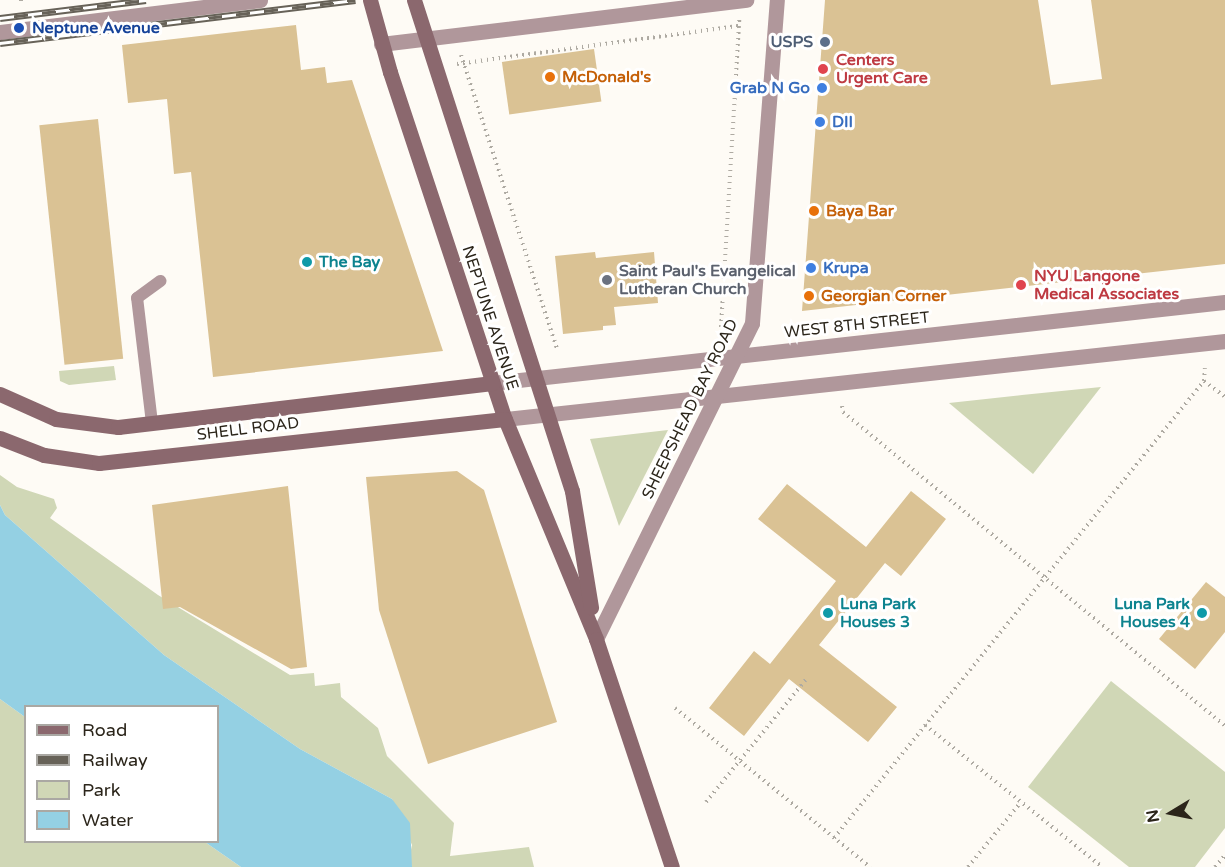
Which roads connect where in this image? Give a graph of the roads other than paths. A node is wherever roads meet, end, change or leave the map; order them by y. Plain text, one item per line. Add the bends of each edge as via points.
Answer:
1 (260, 0) edge
2 (370, 0) edge
3 (414, 0) edge
4 (746, 0) edge
5 (777, 0) edge
6 (0, 32) edge
7 (424, 39) junction
8 (381, 44) junction
9 (160, 281) dead end
10 (1225, 302) edge
11 (1225, 342) edge
12 (736, 356) junction
13 (534, 378) junction
14 (492, 383) junction
15 (0, 394) edge
16 (716, 396) junction
17 (546, 415) junction
18 (505, 419) junction
19 (152, 423) junction
20 (0, 438) edge
21 (596, 639) junction
22 (672, 867) edge

1 - 6 street
2 - 8 main road, NEPTUNE AVENUE
3 - 7 main road, NEPTUNE AVENUE
4 - 7 street
5 - 12 street, SHEEPSHEAD BAY ROAD via 755,304 752,323
7 - 8 street
7 - 13 main road, NEPTUNE AVENUE
8 - 14 main road, NEPTUNE AVENUE
9 - 19 lane via 137,298
10 - 12 street, WEST 8TH STREET
11 - 16 street
12 - 13 street, WEST 8TH STREET
12 - 16 street, SHEEPSHEAD BAY ROAD
13 - 14 street, WEST 8TH STREET
13 - 17 main road, NEPTUNE AVENUE
14 - 18 main road, NEPTUNE AVENUE
14 - 19 main road, SHELL ROAD
15 - 19 main road, SHELL ROAD via 41,415 74,423 118,427
16 - 17 street
16 - 21 street, SHEEPSHEAD BAY ROAD
17 - 18 street
17 - 21 main road, NEPTUNE AVENUE via 572,492
18 - 20 main road, SHELL ROAD via 108,463 44,455
18 - 21 main road, NEPTUNE AVENUE
21 - 22 main road, NEPTUNE AVENUE

